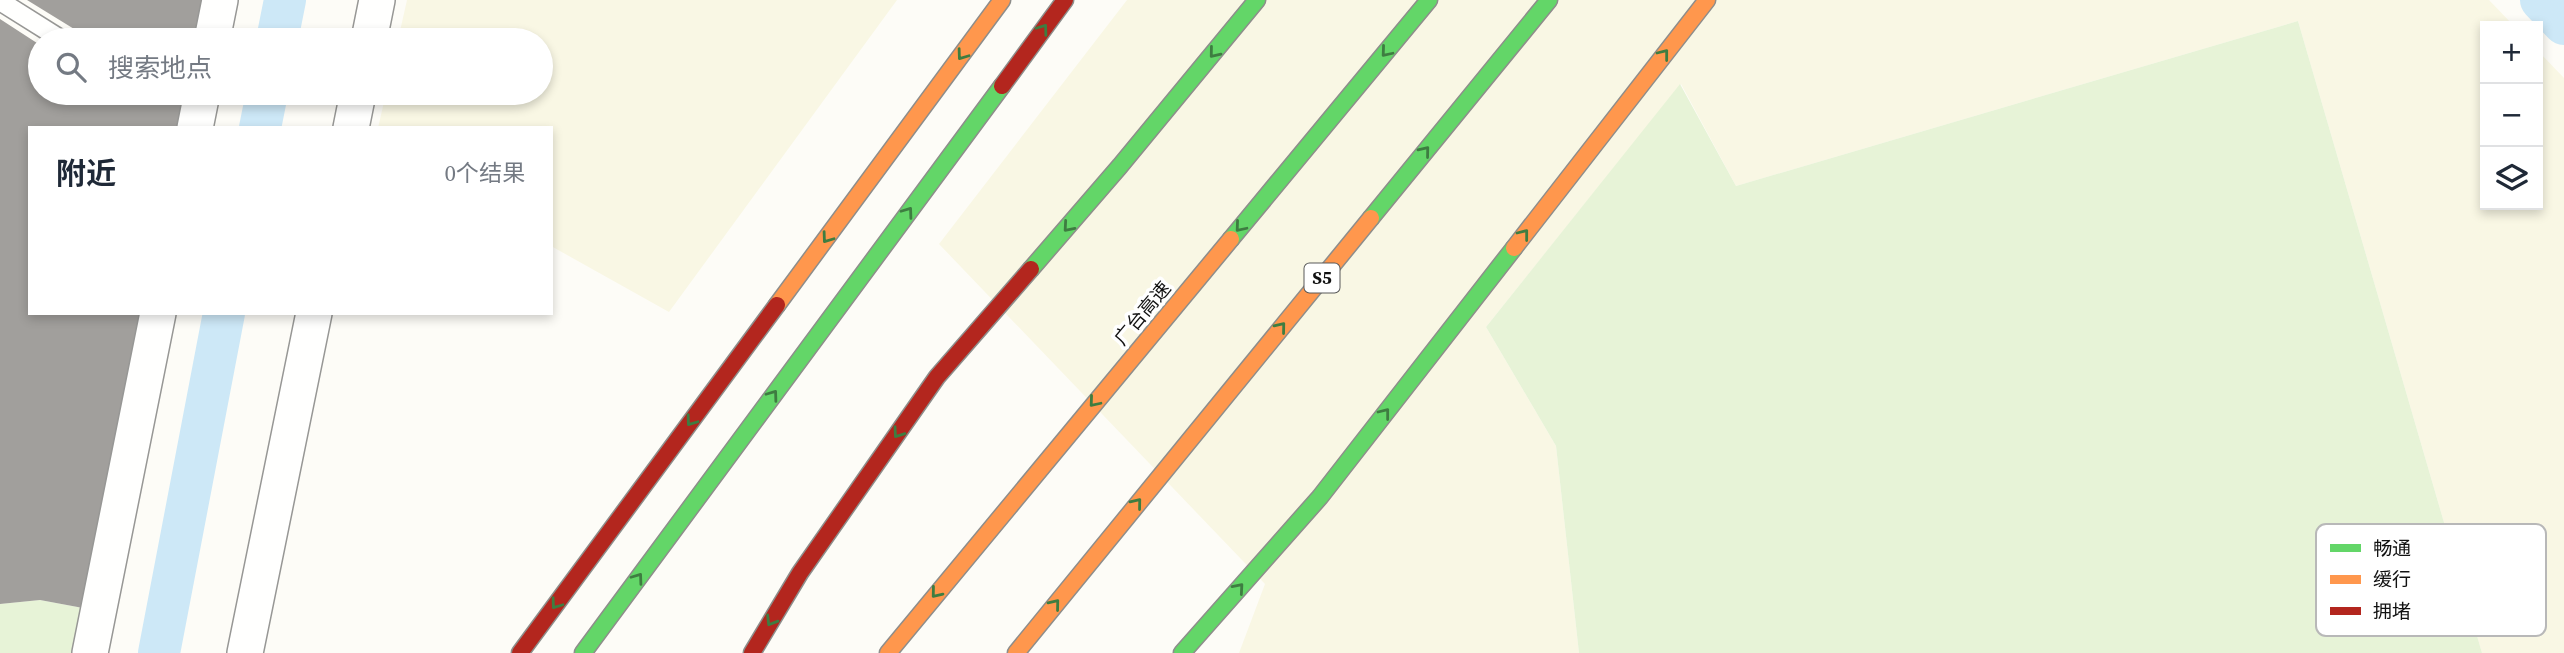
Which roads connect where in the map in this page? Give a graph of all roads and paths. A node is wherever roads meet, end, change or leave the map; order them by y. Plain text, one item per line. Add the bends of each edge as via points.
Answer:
1 (220, 0) edge
2 (377, 0) edge
3 (1002, 0) edge
4 (1065, 0) edge
5 (1257, 0) edge
6 (1429, 0) edge
7 (1549, 0) edge
8 (1706, 0) edge
9 (0, 1) edge
10 (43, 28) edge
11 (214, 28) edge
12 (371, 28) edge
13 (200, 105) edge
14 (356, 105) edge
15 (195, 126) edge
16 (351, 126) edge
17 (158, 315) edge
18 (314, 315) edge
19 (90, 653) edge
20 (245, 653) edge
21 (520, 653) edge
22 (583, 653) edge
23 (752, 653) edge
24 (887, 653) edge
25 (1016, 653) edge
26 (1182, 653) edge

1 - 11 street
2 - 12 street
3 -> 21 main road
22 -> 4 main road
5 -> 23 main road via 937,377 800,573
6 -> 24 main road, 广台高速
25 -> 7 main road, S5
26 -> 8 main road via 1320,497
9 - 10 lane
13 - 15 street
14 - 16 street
17 - 19 street
18 - 20 street

